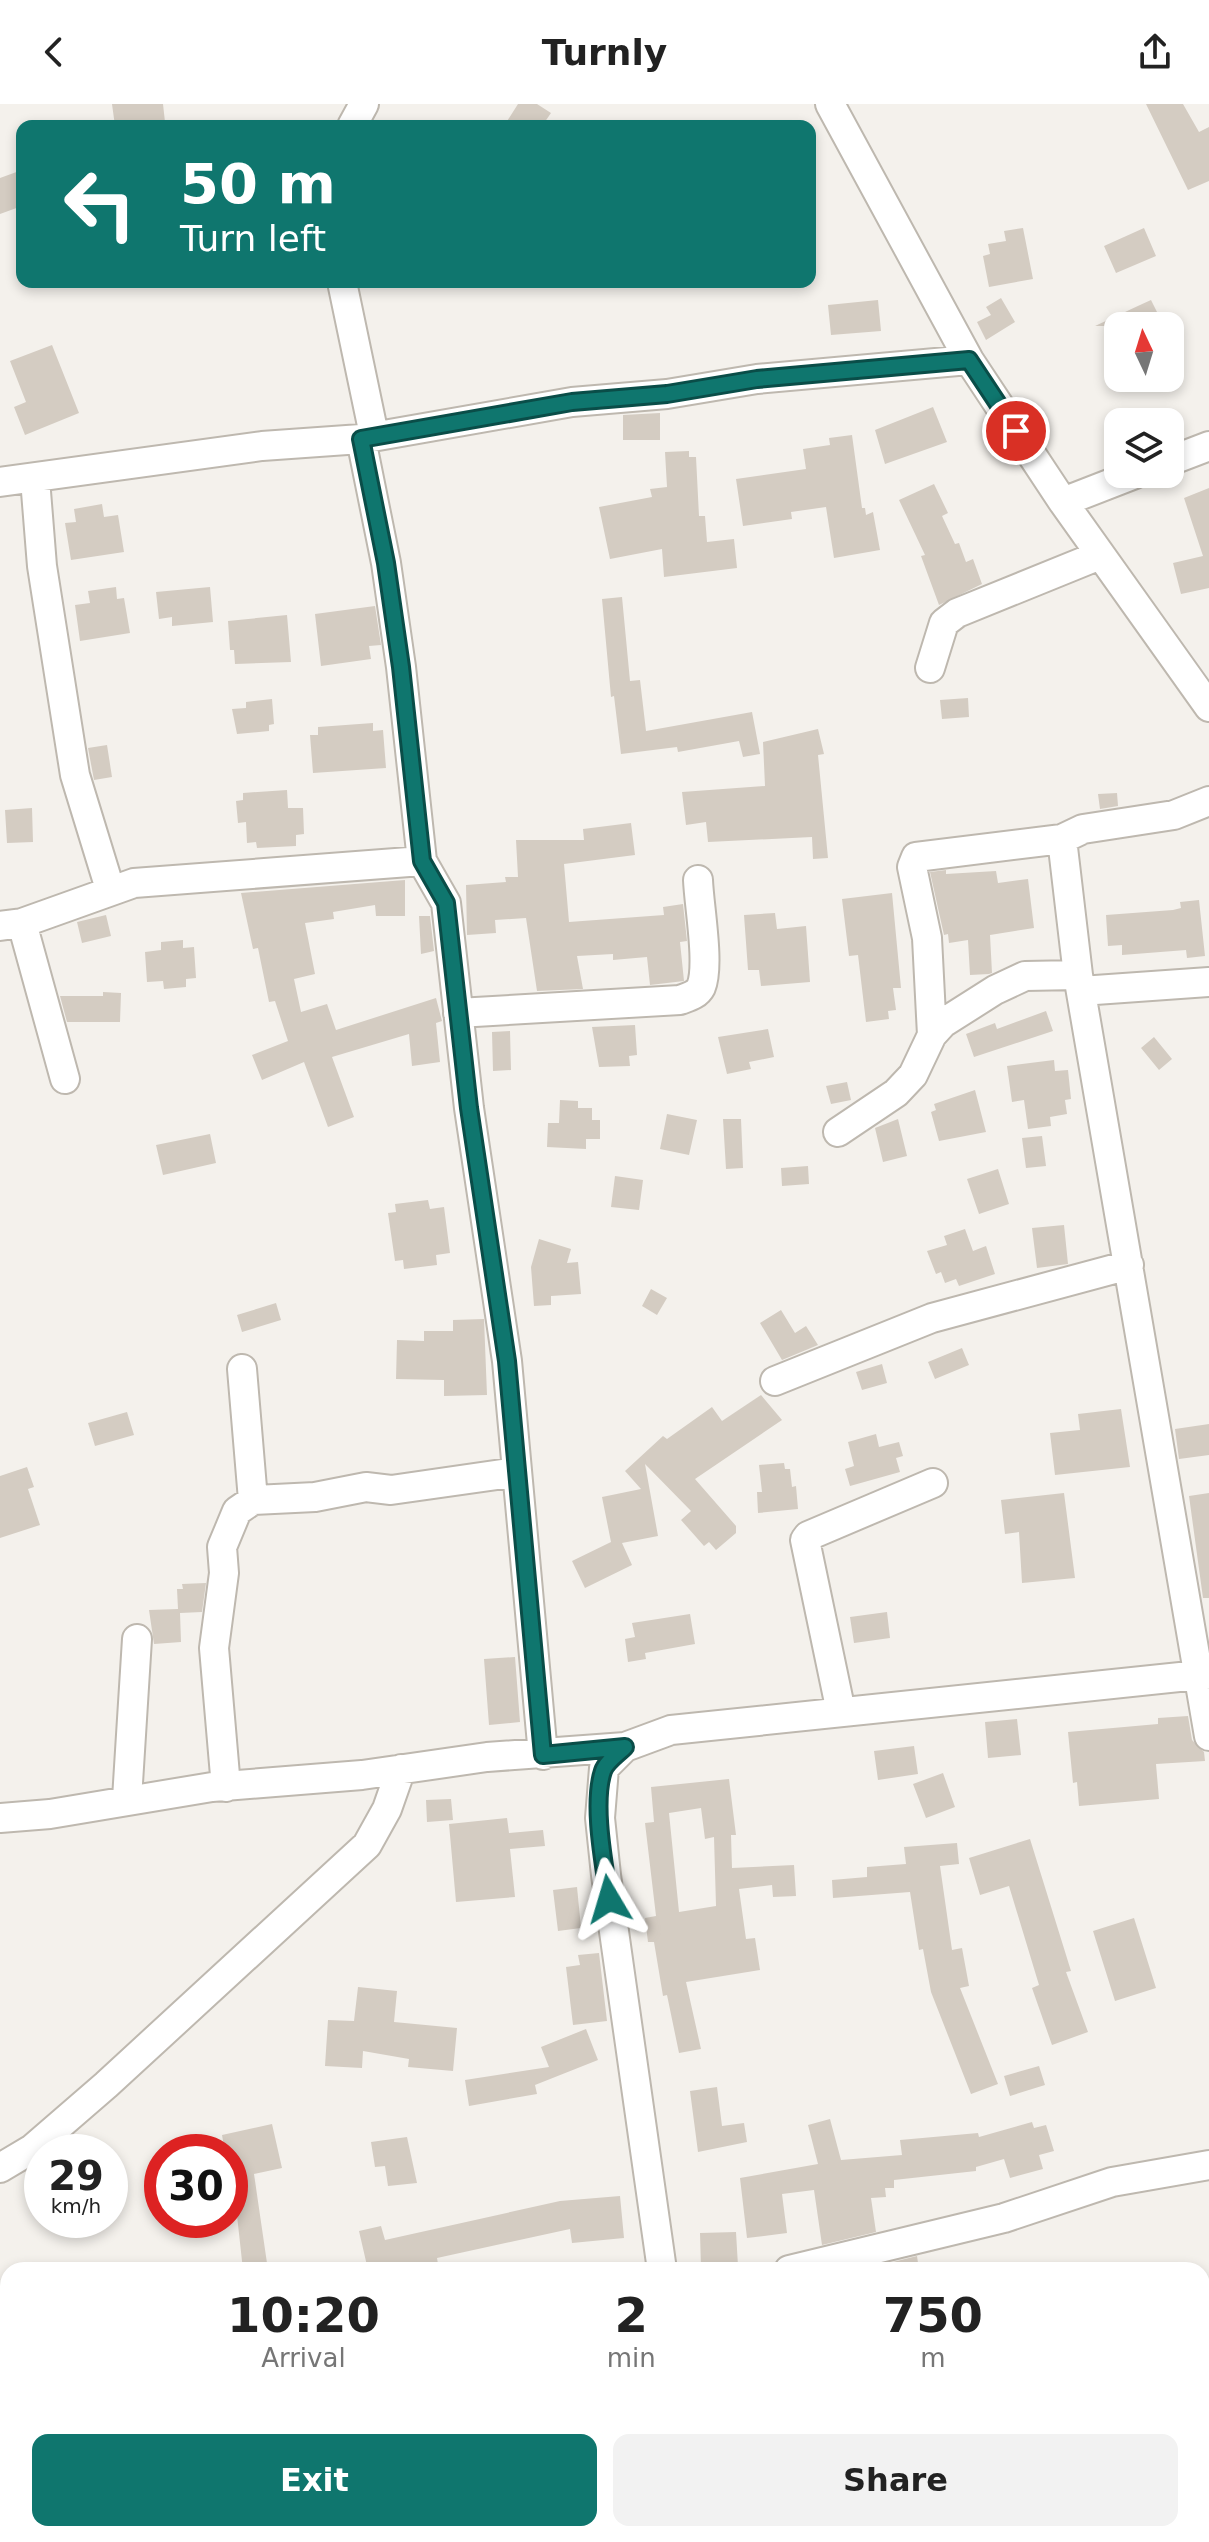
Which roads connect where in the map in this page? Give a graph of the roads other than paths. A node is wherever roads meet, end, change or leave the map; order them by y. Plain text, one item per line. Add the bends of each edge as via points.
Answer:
1 (830, 104) edge
2 (343, 288) edge
3 (969, 360) junction
4 (368, 437) junction
5 (1209, 446) edge
6 (1184, 456) edge
7 (35, 479) junction
8 (0, 482) edge
9 (1104, 486) edge
10 (1063, 502) junction
11 (1100, 555) junction
12 (930, 668) dead end
13 (1209, 707) edge
14 (1209, 801) edge
15 (1062, 839) junction
16 (422, 861) junction
17 (698, 880) dead end
18 (110, 889) junction
19 (11, 925) edge
20 (1209, 982) edge
21 (1080, 983) junction
22 (458, 1013) junction
23 (932, 1035) junction
24 (65, 1079) dead end
25 (838, 1132) dead end
26 (1129, 1265) junction
27 (242, 1369) dead end
28 (775, 1381) dead end
29 (517, 1472) junction
30 (933, 1483) dead end
31 (253, 1500) junction
32 (137, 1639) dead end
33 (1204, 1675) edge
34 (841, 1712) junction
35 (1209, 1736) edge
36 (625, 1747) junction
37 (543, 1755) junction
38 (401, 1769) junction
39 (226, 1787) junction
40 (127, 1799) junction
41 (0, 1818) edge
42 (1209, 2165) edge
43 (0, 2168) edge
44 (661, 2262) edge
45 (822, 2262) edge

1 - 3 street
2 - 4 street
3 - 4 street via 572,402
3 - 10 street
4 - 7 street via 262,446
4 - 16 street
5 - 6 street
7 - 8 street
7 - 18 street via 42,566 75,775
9 - 10 street
10 - 11 street
11 - 12 street via 957,613 944,623
11 - 13 street
14 - 15 street via 1174,815 1083,829
15 - 21 street
15 - 23 street via 929,854 912,862 927,938
16 - 18 street via 175,878
16 - 22 street via 446,903
17 - 22 street via 703,970 696,994 680,1000
18 - 19 street
19 - 24 street
20 - 21 street
21 - 23 street via 1018,979 943,1023
21 - 26 street
22 - 29 street via 507,1361
23 - 25 street via 913,1075 896,1093
26 - 28 street via 932,1318
26 - 33 street
27 - 31 street
29 - 31 street via 391,1490 366,1487 315,1497
29 - 37 street
30 - 34 street via 805,1540
31 - 39 street via 237,1511 222,1547 224,1573 214,1648
32 - 40 street
33 - 34 street
33 - 35 street
34 - 36 street via 671,1730
36 - 37 street
36 - 44 street via 604,1768 600,1818
37 - 38 street
38 - 39 street
38 - 43 street via 367,1845 106,2085 32,2149
39 - 40 street
40 - 41 street
42 - 45 street via 1112,2182 1004,2218

